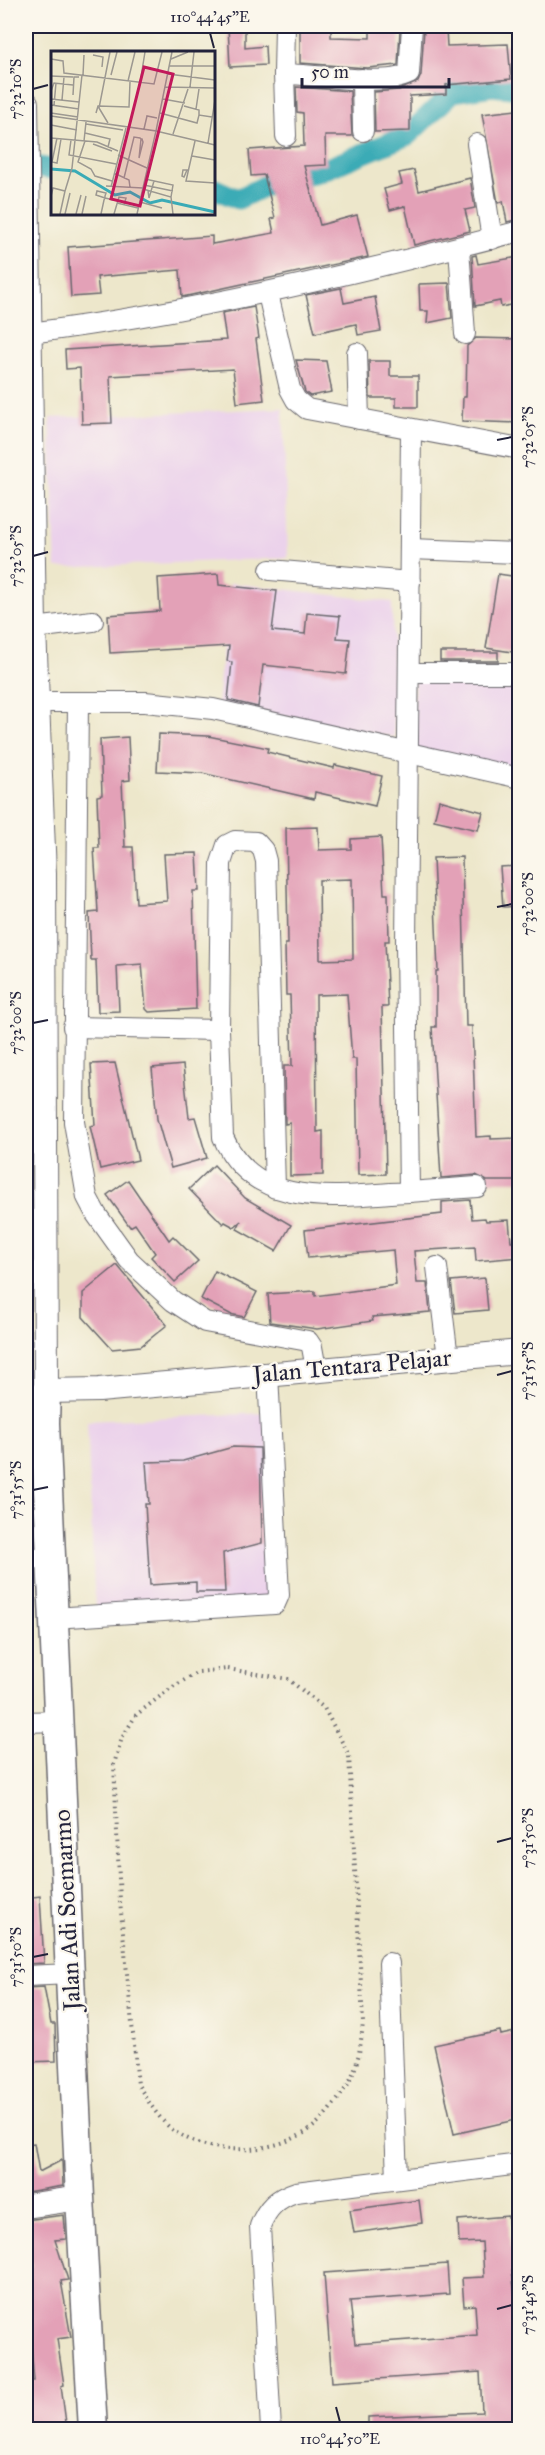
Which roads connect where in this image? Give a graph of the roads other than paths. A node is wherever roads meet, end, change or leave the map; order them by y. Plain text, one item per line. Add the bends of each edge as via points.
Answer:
1 (285, 26) edge
2 (411, 26) edge
3 (284, 74) junction
4 (362, 79) junction
5 (26, 103) edge
6 (27, 131) edge
7 (363, 131) dead end
8 (285, 136) dead end
9 (477, 144) dead end
10 (519, 231) edge
11 (492, 239) junction
12 (459, 248) junction
13 (268, 294) junction
14 (29, 323) edge
15 (465, 334) dead end
16 (357, 353) dead end
17 (28, 384) edge
18 (359, 419) junction
19 (411, 429) junction
20 (519, 449) edge
21 (29, 498) edge
22 (410, 549) junction
23 (519, 553) edge
24 (270, 570) dead end
25 (410, 582) junction
26 (93, 621) dead end
27 (34, 628) junction
28 (409, 673) junction
29 (519, 673) edge
30 (38, 702) junction
31 (78, 702) junction
32 (408, 753) junction
33 (519, 778) edge
34 (73, 1027) junction
35 (219, 1030) junction
36 (477, 1187) dead end
37 (275, 1188) junction
38 (409, 1192) junction
39 (437, 1267) dead end
40 (519, 1352) edge
41 (448, 1358) junction
42 (316, 1369) junction
43 (268, 1373) junction
44 (32, 1391) edge
45 (38, 1558) edge
46 (53, 1618) junction
47 (57, 1721) junction
48 (26, 1722) edge
49 (389, 1964) dead end
50 (70, 1974) junction
51 (26, 1976) edge
52 (519, 2164) edge
53 (397, 2179) junction
54 (80, 2198) junction
55 (26, 2206) edge
56 (93, 2430) edge
57 (271, 2430) edge

1 - 3 street
2 - 4 street via 410,74 400,79
3 - 4 street
3 - 8 street
4 - 7 street
5 - 6 main road
6 - 14 main road
9 - 11 street
10 - 11 street
11 - 12 street
12 - 13 street
12 - 15 street
13 - 14 street via 161,314
13 - 18 street via 296,400 307,409
14 - 17 main road
16 - 18 street
17 - 21 main road
18 - 19 street
19 - 20 street
19 - 22 street
21 - 27 main road
22 - 23 street
22 - 25 street
24 - 25 street
25 - 28 street
26 - 27 street
27 - 30 main road
28 - 29 street
28 - 32 street
30 - 31 street
30 - 44 main road via 46,1027
31 - 32 street via 145,702 213,710
31 - 34 street
32 - 33 street
32 - 38 street
34 - 35 street
34 - 42 street via 76,1144 87,1197 96,1214 129,1260 172,1301 214,1325 308,1341
35 - 37 street via 223,1137 257,1180
35 - 37 street via 221,863 227,845 245,840 256,842 266,861
36 - 38 street
37 - 38 street via 300,1196
39 - 41 street
40 - 41 main road, Jalan Tentara Pelajar
41 - 42 main road, Jalan Tentara Pelajar
42 - 43 main road, Jalan Tentara Pelajar
43 - 44 main road, Jalan Tentara Pelajar via 99,1390
43 - 46 street via 279,1595 275,1604
44 - 45 highway, Jalan Adi Soemarmo
45 - 46 highway, Jalan Adi Soemarmo
46 - 47 highway, Jalan Adi Soemarmo
47 - 48 street
47 - 50 highway, Jalan Adi Soemarmo
49 - 53 street
50 - 51 street
50 - 54 highway, Jalan Adi Soemarmo
52 - 53 street
53 - 57 street via 296,2192 283,2196 264,2215 260,2226
54 - 55 main road
54 - 56 highway, Jalan Adi Soemarmo

